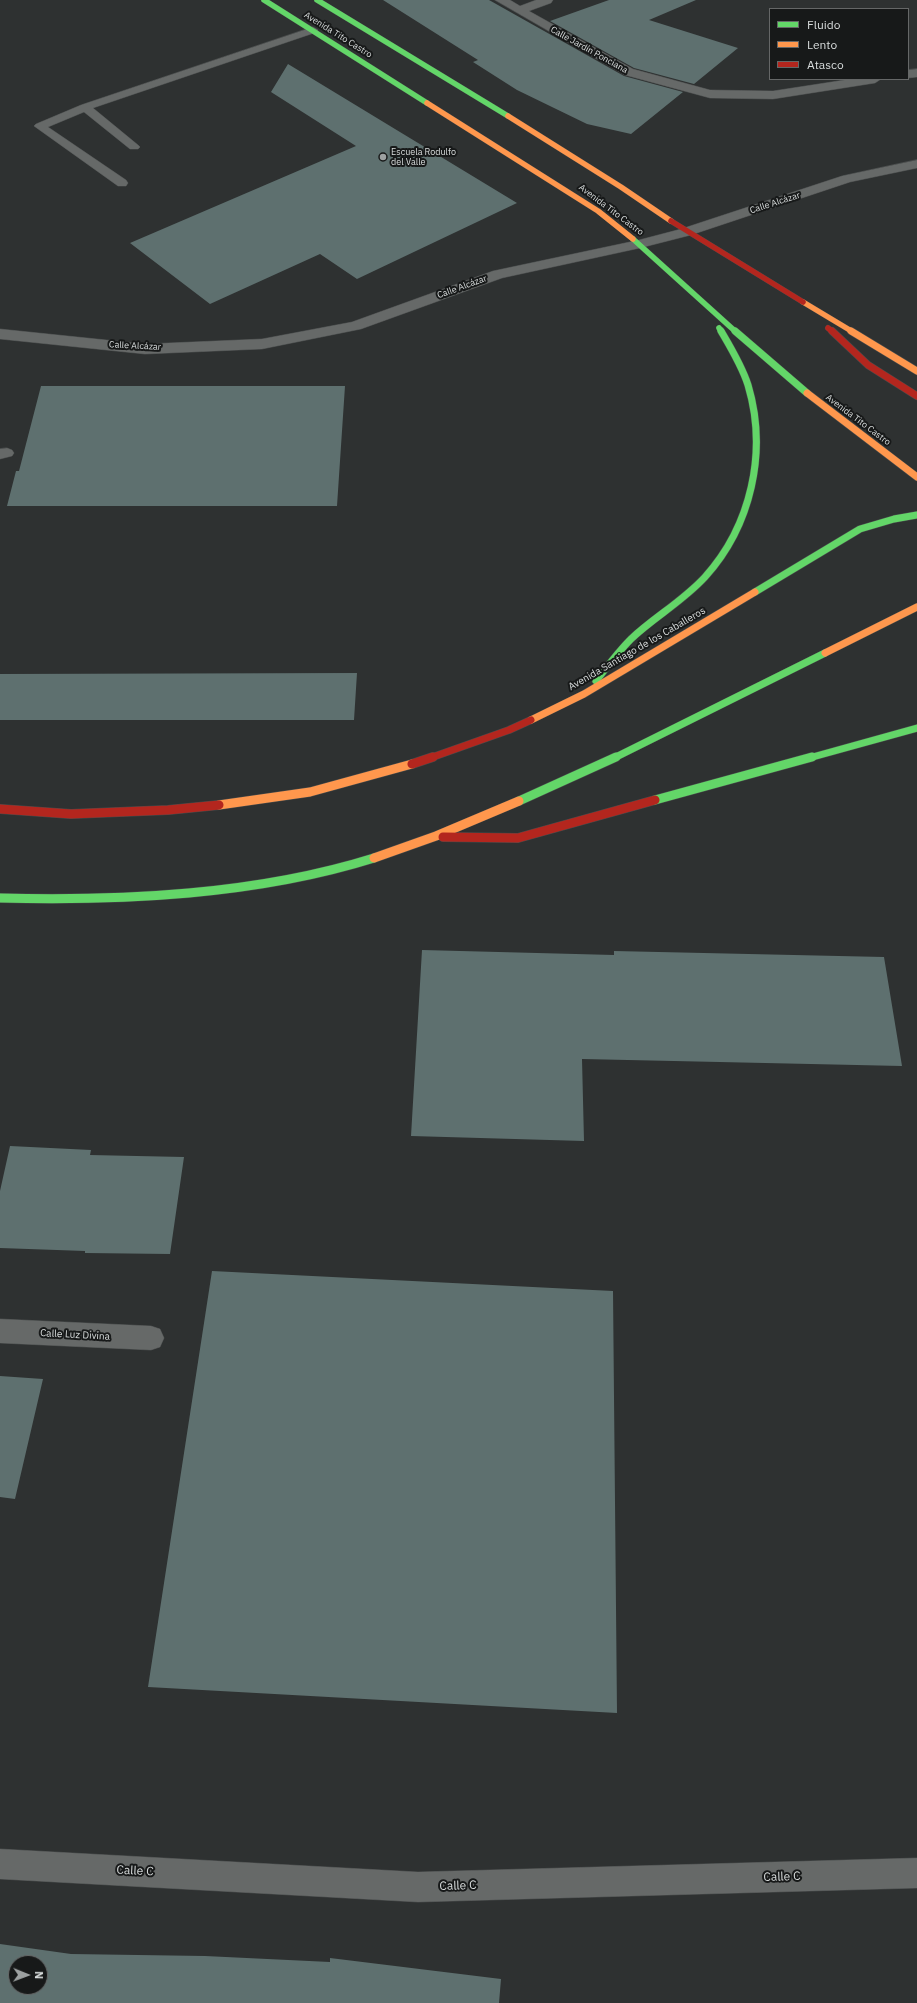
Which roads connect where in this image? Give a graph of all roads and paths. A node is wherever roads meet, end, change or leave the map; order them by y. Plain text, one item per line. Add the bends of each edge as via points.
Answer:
1 (264, 0) edge
2 (317, 0) edge
3 (501, 0) edge
4 (547, 0) edge
5 (519, 10) junction
6 (313, 30) junction
7 (869, 80) edge
8 (85, 107) junction
9 (134, 147) dead end
10 (917, 164) edge
11 (122, 183) dead end
12 (686, 232) junction
13 (640, 244) junction
14 (805, 304) junction
15 (707, 308) junction
16 (0, 334) edge
17 (917, 371) edge
18 (917, 396) edge
19 (917, 477) edge
20 (917, 515) edge
21 (917, 607) edge
22 (584, 694) junction
23 (917, 728) edge
24 (0, 810) edge
25 (436, 836) junction
26 (0, 898) edge
27 (0, 1331) edge
28 (151, 1338) dead end
29 (0, 1864) edge
30 (917, 1873) edge

1 - 6 main road, Avenida Tito Castro
2 - 12 main road, Avenida Tito Castro via 539,135
3 - 5 street, Calle Jardín Ponciana
4 - 5 street
5 - 7 street, Calle Jardín Ponciana via 629,72 710,94 773,95
6 - 8 lane
6 - 13 main road, Avenida Tito Castro via 563,188
8 - 9 lane
8 - 11 lane via 40,126
10 - 12 street, Calle Alcázar via 847,179
12 - 13 street, Calle Alcázar
12 - 14 main road, Avenida Tito Castro
13 - 15 main road, Avenida Tito Castro
13 - 16 street, Calle Alcázar via 498,274 356,326 262,344 145,348
14 - 17 main road, Avenida Tito Castro
14 - 18 main road via 868,365
15 - 19 main road, Avenida Tito Castro via 773,368
15 - 22 main road via 736,358 750,392 756,447 753,485 743,516 724,554 689,593 630,640
20 - 22 main road, Avenida Santiago de los Caballeros via 860,529
21 - 25 main road via 577,776
22 - 24 main road, Avenida Santiago de los Caballeros via 509,730 439,756 310,792 243,804 168,810 71,814
23 - 25 main road via 518,838
25 - 26 main road via 368,860 284,881 160,896 62,900
27 - 28 street, Calle Luz Divina
29 - 30 street, Calle C via 418,1887

